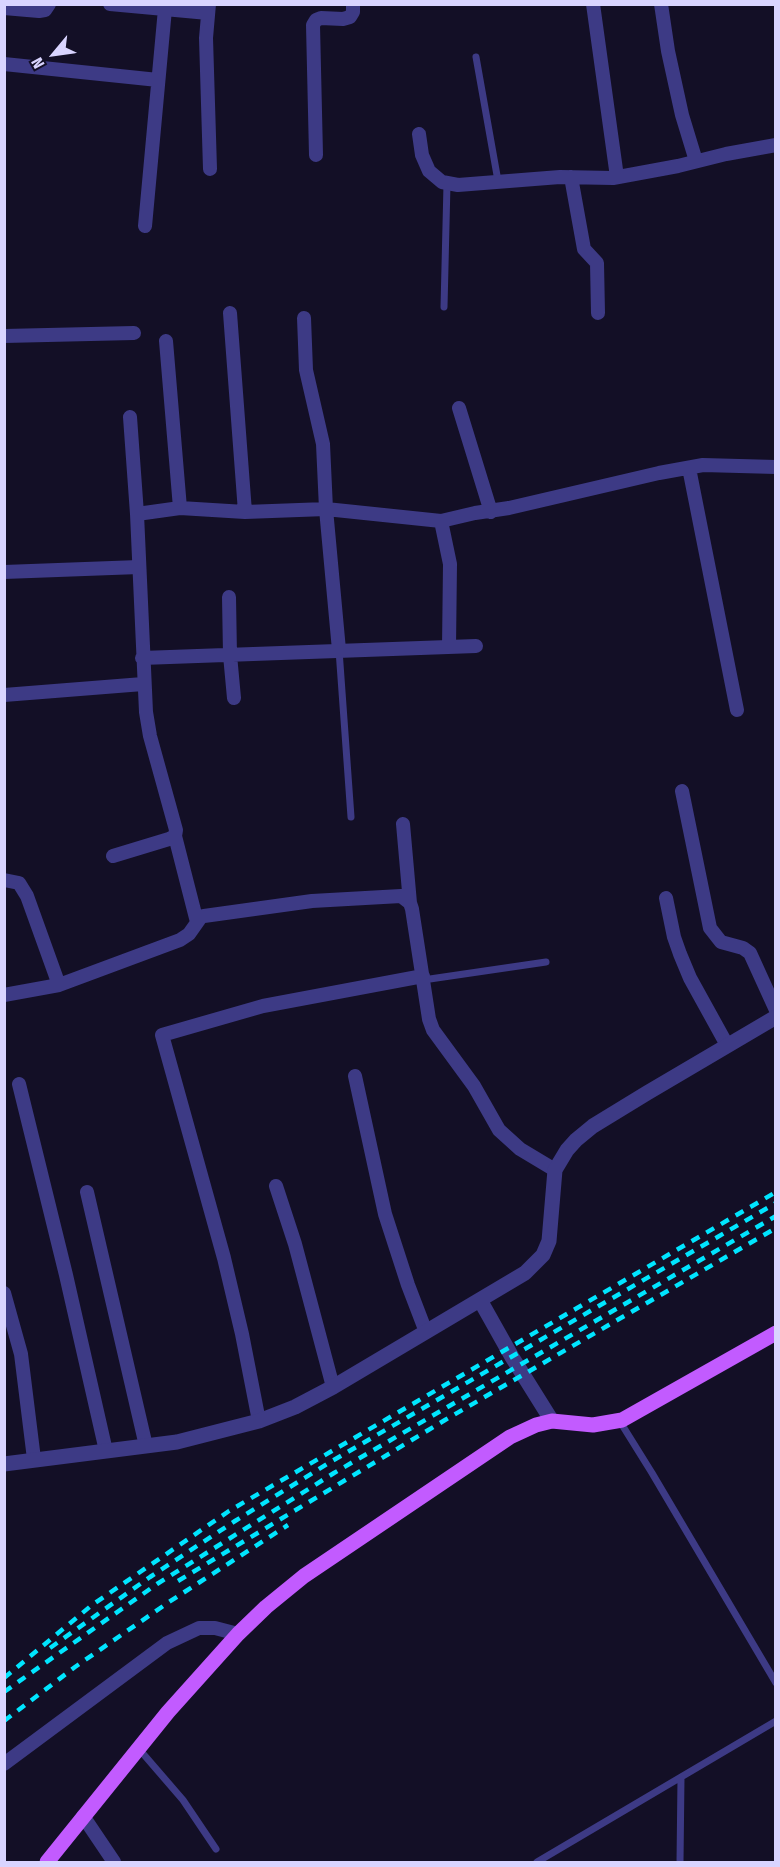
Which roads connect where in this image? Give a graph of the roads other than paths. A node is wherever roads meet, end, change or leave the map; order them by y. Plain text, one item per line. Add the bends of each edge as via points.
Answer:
1 (49, 4) edge
2 (110, 4) edge
3 (353, 4) edge
4 (593, 4) edge
5 (661, 4) edge
6 (4, 8) edge
7 (165, 9) junction
8 (209, 9) edge
9 (476, 57) dead end
10 (4, 64) edge
11 (158, 80) junction
12 (419, 134) dead end
13 (776, 145) edge
14 (316, 155) dead end
15 (696, 161) junction
16 (210, 169) dead end
17 (571, 177) junction
18 (617, 177) junction
19 (498, 181) junction
20 (447, 184) junction
21 (145, 226) dead end
22 (444, 308) dead end
23 (230, 313) dead end
24 (598, 314) dead end
25 (304, 318) dead end
26 (134, 333) dead end
27 (4, 336) edge
28 (166, 341) dead end
29 (459, 408) dead end
30 (130, 417) dead end
31 (776, 467) edge
32 (689, 468) junction
33 (180, 508) junction
34 (327, 509) junction
35 (244, 512) junction
36 (491, 512) junction
37 (137, 514) junction
38 (441, 521) junction
39 (139, 567) junction
40 (4, 572) edge
41 (229, 597) dead end
42 (477, 646) dead end
43 (449, 647) junction
44 (339, 650) junction
45 (230, 655) junction
46 (142, 658) junction
47 (143, 684) junction
48 (4, 695) edge
49 (234, 698) dead end
50 (737, 710) dead end
51 (682, 791) dead end
52 (351, 817) dead end
53 (403, 824) dead end
54 (175, 836) junction
55 (112, 856) dead end
56 (4, 880) edge
57 (666, 898) dead end
58 (410, 903) junction
59 (197, 922) junction
60 (546, 962) dead end
61 (423, 978) junction
62 (59, 985) junction
63 (4, 995) edge
64 (776, 1010) edge
65 (776, 1017) edge
66 (727, 1045) junction
67 (355, 1076) dead end
68 (19, 1083) dead end
69 (555, 1170) junction
70 (276, 1186) dead end
71 (87, 1192) dead end
72 (4, 1293) edge
73 (480, 1300) junction
74 (426, 1332) junction
75 (776, 1333) edge
76 (333, 1387) junction
77 (619, 1420) junction
78 (259, 1421) junction
79 (552, 1421) junction
80 (146, 1446) junction
81 (106, 1450) junction
82 (34, 1459) junction
83 (4, 1464) edge
84 (238, 1634) junction
85 (776, 1683) edge
86 (776, 1721) edge
87 (139, 1748) junction
88 (4, 1764) edge
89 (681, 1778) junction
90 (83, 1816) junction
91 (216, 1849) dead end
92 (47, 1863) edge
93 (114, 1863) edge
94 (537, 1863) edge
95 (680, 1863) edge

1 - 6 street via 39,12
2 - 7 street
3 - 14 street via 350,17 321,18 313,25
4 - 18 street
5 - 15 street via 668,51
7 - 8 street
7 - 11 street
8 - 16 street via 206,38
9 - 19 lane
10 - 11 street
11 - 21 street
12 - 20 street via 429,171
13 - 15 street
15 - 18 street
17 - 18 street
17 - 19 street
17 - 24 street via 584,249 597,263
19 - 20 street
20 - 22 lane
23 - 35 street
25 - 34 street via 306,370 323,444
26 - 27 street
28 - 33 street
29 - 36 street
30 - 37 street
31 - 32 street
32 - 36 street
32 - 50 street
33 - 35 street
33 - 37 street
34 - 35 street
34 - 38 street
34 - 44 street
36 - 38 street
37 - 39 street
38 - 43 street via 450,564
39 - 40 street
39 - 46 street
41 - 45 street
42 - 43 street
43 - 44 street
44 - 45 street
44 - 52 lane
45 - 46 street
45 - 49 street
46 - 47 street
47 - 48 street
47 - 54 street via 150,736
51 - 64 street via 710,928 721,942 750,953
53 - 58 street
54 - 55 street
54 - 59 street
56 - 62 street via 19,883 27,896
57 - 66 street via 680,954
58 - 59 street via 401,896 312,901 208,915
58 - 61 street
59 - 62 street via 180,940
60 - 61 lane
61 - 69 street via 433,1030 474,1086 499,1130 520,1149
61 - 78 street via 263,1006 162,1035 224,1258
62 - 63 street
65 - 66 street
66 - 69 street via 593,1126 567,1150
67 - 74 street via 385,1214
68 - 81 street
69 - 73 street via 549,1241 543,1255 525,1273
70 - 76 street
71 - 80 street
72 - 82 street via 21,1354
73 - 74 street
73 - 79 street
74 - 76 street
75 - 77 main road
76 - 78 street
77 - 79 main road via 593,1425
77 - 85 lane
78 - 80 street
79 - 84 main road via 527,1429 469,1463 304,1576
80 - 81 street
81 - 82 street
82 - 83 street
84 - 87 main road
84 - 88 street via 199,1628 167,1643
86 - 89 lane
87 - 90 main road
87 - 91 lane via 183,1800
89 - 94 lane
89 - 95 lane
90 - 92 main road
90 - 93 street

